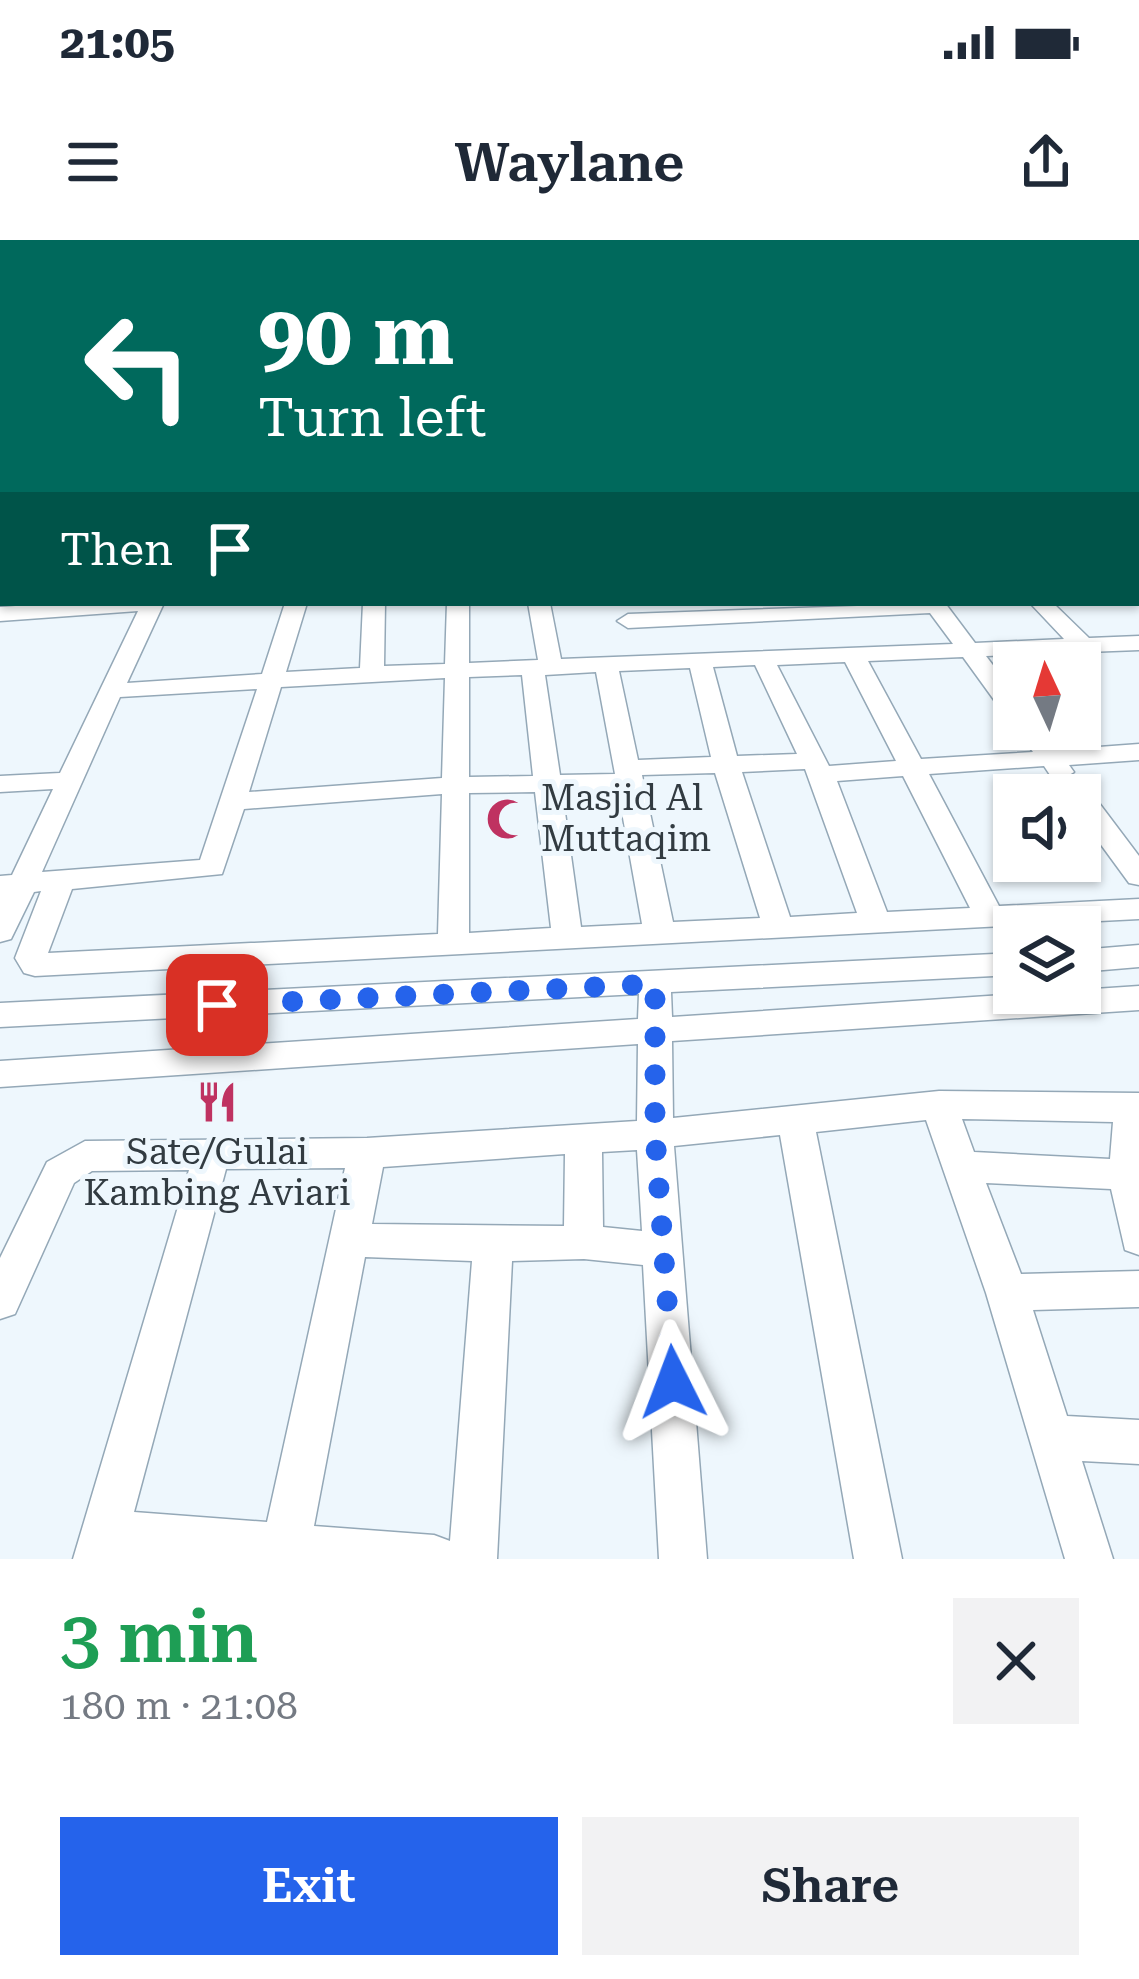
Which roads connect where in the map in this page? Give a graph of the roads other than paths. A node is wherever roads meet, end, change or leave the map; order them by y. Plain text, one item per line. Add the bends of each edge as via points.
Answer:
1 (112, 606) edge
2 (151, 606) edge
3 (295, 606) edge
4 (374, 606) edge
5 (458, 606) edge
6 (539, 606) edge
7 (891, 606) edge
8 (936, 606) edge
9 (1044, 606) edge
10 (625, 612) edge
11 (5, 614) edge
12 (1080, 642) edge
13 (1127, 643) edge
14 (993, 649) edge
15 (968, 651) junction
16 (854, 656) junction
17 (763, 659) junction
18 (700, 662) junction
19 (641, 663) junction
20 (607, 668) junction
21 (1139, 668) edge
22 (458, 670) junction
23 (542, 670) junction
24 (372, 674) junction
25 (269, 683) junction
26 (993, 683) edge
27 (109, 691) junction
28 (1045, 750) edge
29 (1139, 752) edge
30 (1052, 759) junction
31 (726, 764) junction
32 (817, 768) junction
33 (913, 768) junction
34 (1063, 774) edge
35 (628, 775) junction
36 (70, 780) junction
37 (0, 784) edge
38 (548, 784) junction
39 (453, 785) junction
40 (231, 802) junction
41 (1101, 825) edge
42 (1139, 876) edge
43 (58, 883) junction
44 (12, 884) edge
45 (1139, 909) edge
46 (989, 915) junction
47 (874, 920) junction
48 (777, 925) junction
49 (659, 930) junction
50 (0, 932) edge
51 (567, 936) junction
52 (453, 944) junction
53 (1101, 963) edge
54 (993, 965) edge
55 (1135, 966) edge
56 (655, 984) junction
57 (1139, 998) edge
58 (0, 1015) edge
59 (657, 1032) junction
60 (0, 1074) edge
61 (939, 1105) junction
62 (1136, 1108) edge
63 (795, 1118) junction
64 (655, 1134) junction
65 (583, 1139) junction
66 (367, 1153) junction
67 (212, 1157) junction
68 (961, 1166) junction
69 (1127, 1175) junction
70 (1139, 1238) edge
71 (348, 1240) junction
72 (584, 1242) junction
73 (493, 1246) junction
74 (665, 1250) junction
75 (1139, 1289) edge
76 (1007, 1293) junction
77 (0, 1301) edge
78 (1054, 1437) junction
79 (1139, 1442) edge
80 (286, 1545) junction
81 (101, 1547) edge
82 (434, 1559) edge
83 (473, 1559) edge
84 (683, 1559) edge
85 (878, 1559) edge
86 (1089, 1559) edge

1 - 11 street
2 - 27 street
3 - 25 street
4 - 24 street
5 - 22 street
6 - 23 street
7 - 10 street
8 - 15 street
9 - 12 street
10 - 19 street
13 - 21 street
14 - 15 street
15 - 16 street
15 - 26 street
16 - 17 street
16 - 33 street
17 - 18 street
17 - 32 street
18 - 19 street
18 - 31 street
19 - 20 street
20 - 23 street
20 - 35 street
22 - 23 street
22 - 24 street
22 - 39 street
23 - 38 street
24 - 25 street
25 - 27 street
25 - 40 street
27 - 36 street
28 - 30 street
29 - 30 street
30 - 33 street
30 - 34 street
31 - 32 street
31 - 35 street
31 - 48 street
32 - 33 street
32 - 47 street
33 - 46 street
35 - 38 street
35 - 49 street
36 - 37 street
36 - 44 street
38 - 39 street
38 - 51 street
39 - 40 street
39 - 52 street
40 - 43 street via 212,868
41 - 42 street
43 - 44 street
43 - 52 street via 35,965
44 - 50 street
45 - 46 street
46 - 47 street
47 - 48 street
48 - 49 street
49 - 51 street
51 - 52 street
53 - 55 street
54 - 56 street
56 - 58 street
56 - 59 street
57 - 59 street
59 - 60 street
59 - 64 street
61 - 62 street
61 - 63 street
61 - 68 street
62 - 69 street
63 - 64 street
63 - 85 street
64 - 65 street
64 - 74 street
65 - 66 street
65 - 72 street
66 - 67 street
66 - 71 street
67 - 77 street via 86,1156 71,1163
67 - 81 street
68 - 69 street
68 - 76 street
69 - 70 street
71 - 73 street
71 - 80 street
72 - 73 street
72 - 74 street
73 - 83 street
74 - 84 street
75 - 76 street
76 - 78 street
78 - 79 street
78 - 86 street
80 - 81 street
80 - 82 street

